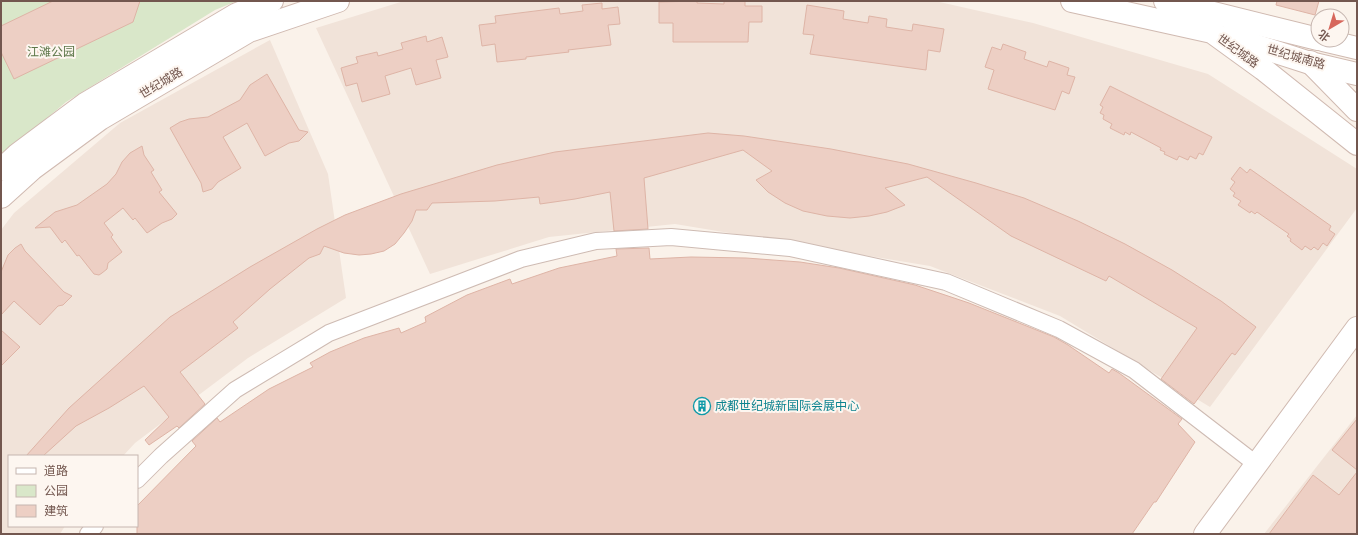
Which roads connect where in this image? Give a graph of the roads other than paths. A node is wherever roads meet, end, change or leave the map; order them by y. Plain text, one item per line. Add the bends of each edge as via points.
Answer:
1 (272, 1) edge
2 (338, 1) edge
3 (1072, 1) edge
4 (1165, 1) edge
5 (1285, 31) junction
6 (1212, 32) junction
7 (1310, 37) edge
8 (1310, 63) junction
9 (1357, 74) edge
10 (1357, 110) edge
11 (1357, 144) edge
12 (1, 170) edge
13 (1, 197) edge
14 (1357, 328) edge
15 (1256, 464) junction
16 (138, 479) edge
17 (1205, 534) edge

1 - 12 main road, 世纪城路 via 237,14 85,104 18,154
2 - 13 main road, 世纪城路 via 249,31 100,119 32,169
3 - 6 main road, 世纪城路
4 - 5 main road, 世纪城路
5 - 7 main road, 世纪城路
5 - 8 main road
6 - 8 main road, 世纪城南路
6 - 11 main road, 世纪城路
8 - 9 main road, 世纪城南路
8 - 10 main road
14 - 15 main road
15 - 16 street via 1134,370 1059,329 946,282 790,248 671,237 596,241 521,259 329,333 235,390
15 - 17 main road

